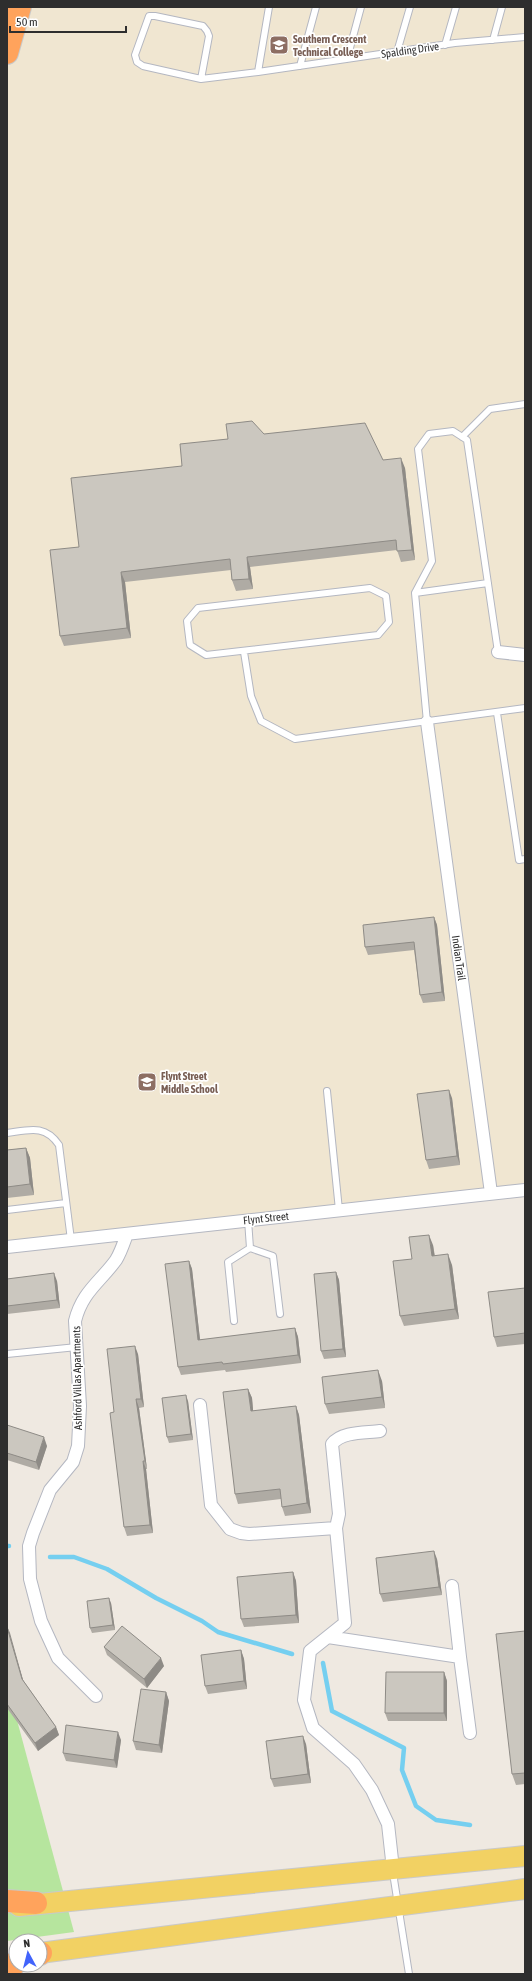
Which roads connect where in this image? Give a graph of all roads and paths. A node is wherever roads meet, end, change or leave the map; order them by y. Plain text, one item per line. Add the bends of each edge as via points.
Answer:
1 (20, 7) edge
2 (269, 7) edge
3 (316, 7) edge
4 (361, 7) edge
5 (410, 7) edge
6 (456, 7) edge
7 (502, 7) edge
8 (525, 37) edge
9 (493, 40) junction
10 (445, 45) junction
11 (397, 52) junction
12 (7, 53) edge
13 (347, 59) junction
14 (300, 66) junction
15 (258, 72) junction
16 (201, 78) junction
17 (525, 404) edge
18 (462, 437) junction
19 (488, 583) junction
20 (415, 592) junction
21 (244, 652) junction
22 (498, 652) joint
23 (525, 655) edge
24 (525, 708) edge
25 (497, 713) junction
26 (427, 722) junction
27 (525, 859) edge
28 (327, 1091) dead end
29 (7, 1133) edge
30 (525, 1190) edge
31 (491, 1193) junction
32 (66, 1203) junction
33 (7, 1210) edge
34 (339, 1210) junction
35 (248, 1220) junction
36 (127, 1234) junction
37 (71, 1240) junction
38 (7, 1247) edge
39 (250, 1248) junction
40 (280, 1314) dead end
41 (234, 1321) dead end
42 (76, 1347) junction
43 (7, 1354) edge
44 (200, 1406) dead end
45 (380, 1431) dead end
46 (336, 1528) junction
47 (452, 1586) dead end
48 (328, 1637) junction
49 (460, 1657) junction
50 (96, 1696) dead end
51 (470, 1733) dead end
52 (525, 1856) edge
53 (392, 1869) junction
54 (525, 1889) edge
55 (7, 1901) edge
56 (36, 1903) junction
57 (400, 1906) junction
58 (7, 1908) edge
59 (48, 1953) edge
60 (409, 1974) edge

1 - 12 highway
2 - 15 lane
3 - 14 lane
4 - 13 lane
5 - 11 lane
6 - 10 lane
7 - 9 lane
8 - 9 lane, Spalding Drive
9 - 10 lane, Spalding Drive
10 - 11 lane, Spalding Drive
11 - 13 lane, Spalding Drive
13 - 14 lane, Spalding Drive
14 - 15 lane, Spalding Drive
15 - 16 lane, Spalding Drive
16 - 16 lane, Spalding Drive via 143,66 137,62 135,55 148,16 203,26 208,31
17 - 18 lane via 490,409
18 - 19 lane via 467,440
18 - 20 lane via 453,431 429,434 418,449 432,561
19 - 20 lane
19 - 22 lane
20 - 26 lane
21 - 21 lane via 206,655 190,645 187,621 198,608 370,588 386,596 389,622 378,635
21 - 26 lane via 251,696 261,721 296,739
22 - 23 street
24 - 25 lane
25 - 26 lane
25 - 27 lane via 519,860
26 - 31 street, Indian Trail
28 - 34 lane
29 - 32 lane via 38,1129 52,1135 59,1145
30 - 31 street, Flynt Street
31 - 34 street, Flynt Street
32 - 33 lane
32 - 37 lane
34 - 35 street, Flynt Street
35 - 36 street, Flynt Street
35 - 39 lane
36 - 37 street, Flynt Street
36 - 42 street, Ashford Villas Apartments via 117,1258 83,1299 76,1321
37 - 38 street, Flynt Street
39 - 40 lane via 273,1256
39 - 41 lane via 228,1262
42 - 43 lane
42 - 50 street, Ashford Villas Apartments via 80,1406 78,1446 73,1462 50,1490 33,1533 29,1546 30,1579 41,1621 58,1658
44 - 46 street via 211,1505 230,1529 249,1534
45 - 46 street via 336,1438 332,1444 339,1514
46 - 48 street via 345,1623
47 - 49 street
48 - 49 street
48 - 53 street via 310,1651 304,1700 313,1728 354,1764 372,1790 388,1824
49 - 51 street
52 - 53 main road
53 - 56 main road
53 - 57 lane
54 - 57 main road
55 - 56 highway
56 - 58 main road
57 - 59 main road
57 - 60 lane

